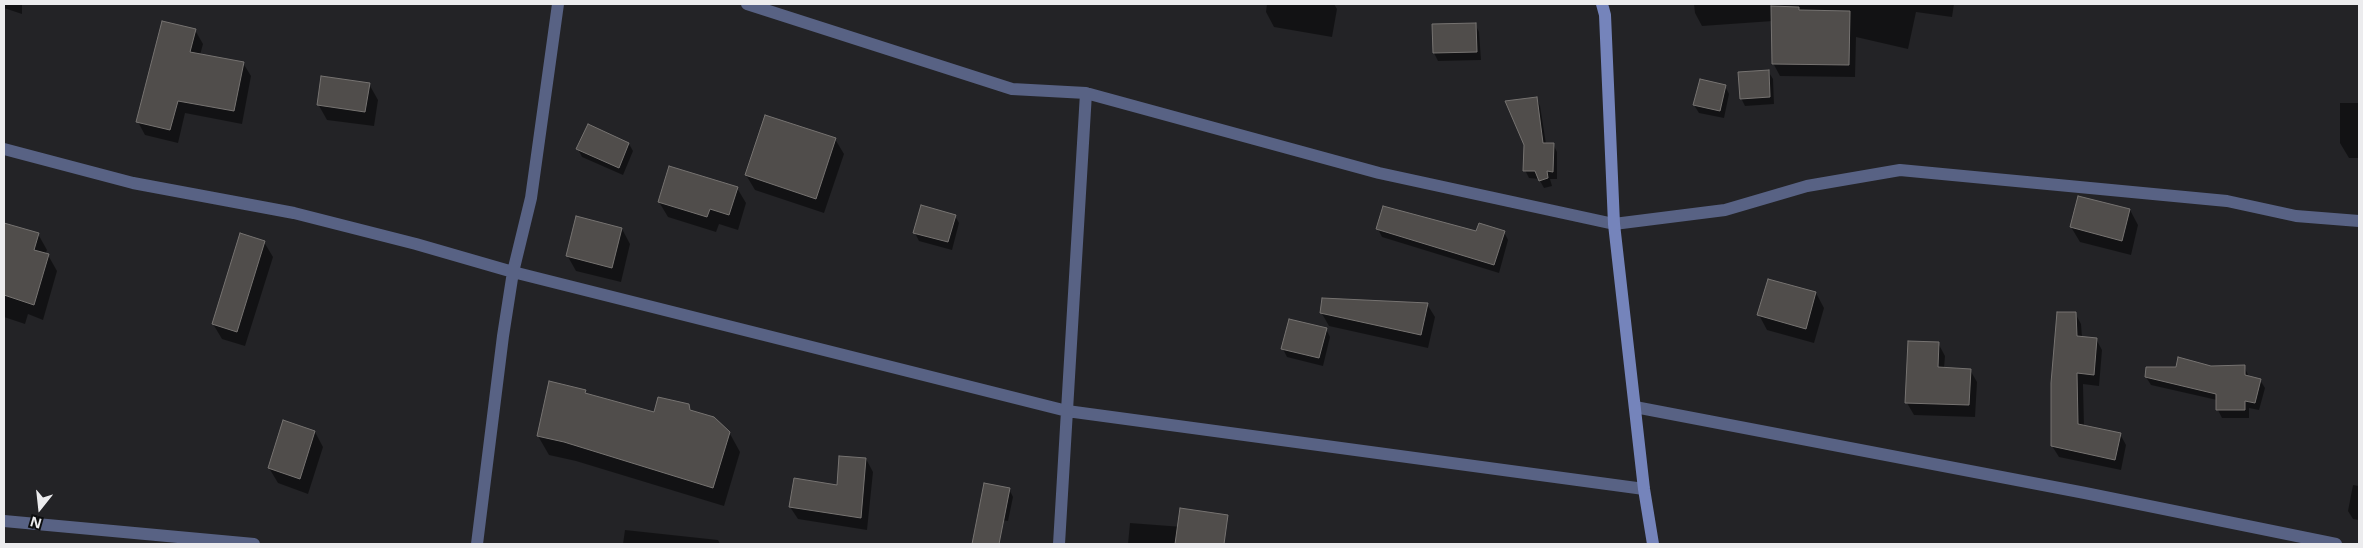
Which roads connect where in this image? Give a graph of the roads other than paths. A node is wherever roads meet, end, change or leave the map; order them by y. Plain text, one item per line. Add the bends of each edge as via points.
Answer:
1 (558, 4) edge
2 (747, 4) edge
3 (1602, 4) edge
4 (1086, 93) junction
5 (4, 149) edge
6 (2359, 221) edge
7 (1614, 224) junction
8 (513, 272) junction
9 (1635, 408) junction
10 (1067, 412) junction
11 (1644, 489) junction
12 (4, 521) edge
13 (254, 544) edge
14 (477, 544) edge
15 (1060, 544) edge
16 (1653, 544) edge
17 (2336, 544) edge

1 - 8 street via 532,198
2 - 4 street via 1012,89
3 - 7 street
4 - 7 street via 1379,173
4 - 10 street
5 - 8 street via 133,184 294,213
6 - 7 street via 2296,216 2227,201 1900,170 1807,186 1725,210
7 - 9 street
8 - 10 street
8 - 14 street
9 - 11 street
9 - 17 street
10 - 11 street
10 - 15 street
11 - 16 street
12 - 13 street

